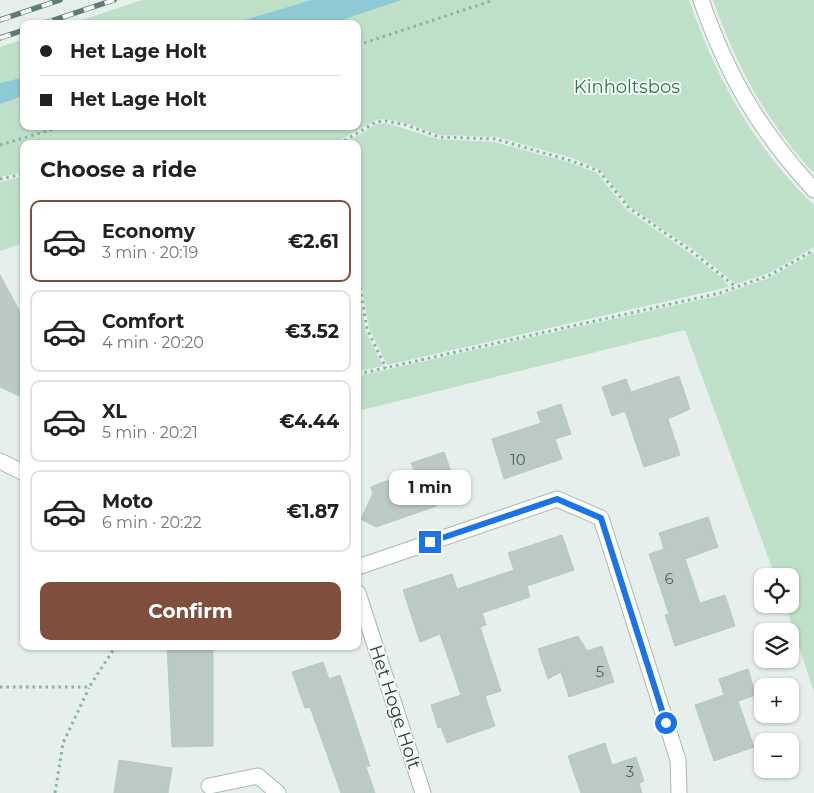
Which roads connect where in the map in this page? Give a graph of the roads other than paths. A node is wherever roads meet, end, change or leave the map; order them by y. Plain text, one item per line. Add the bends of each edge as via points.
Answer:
1 (701, 0) edge
2 (814, 190) edge
3 (0, 461) edge
4 (20, 471) edge
5 (361, 566) edge
6 (361, 602) edge
7 (209, 786) dead end
8 (278, 793) edge
9 (423, 793) edge
10 (679, 793) edge

1 - 2 street via 743,97 774,144
3 - 4 street
5 - 10 street via 557,499 601,518 678,760
6 - 9 street, Het Hoge Holt
7 - 8 street via 258,776

